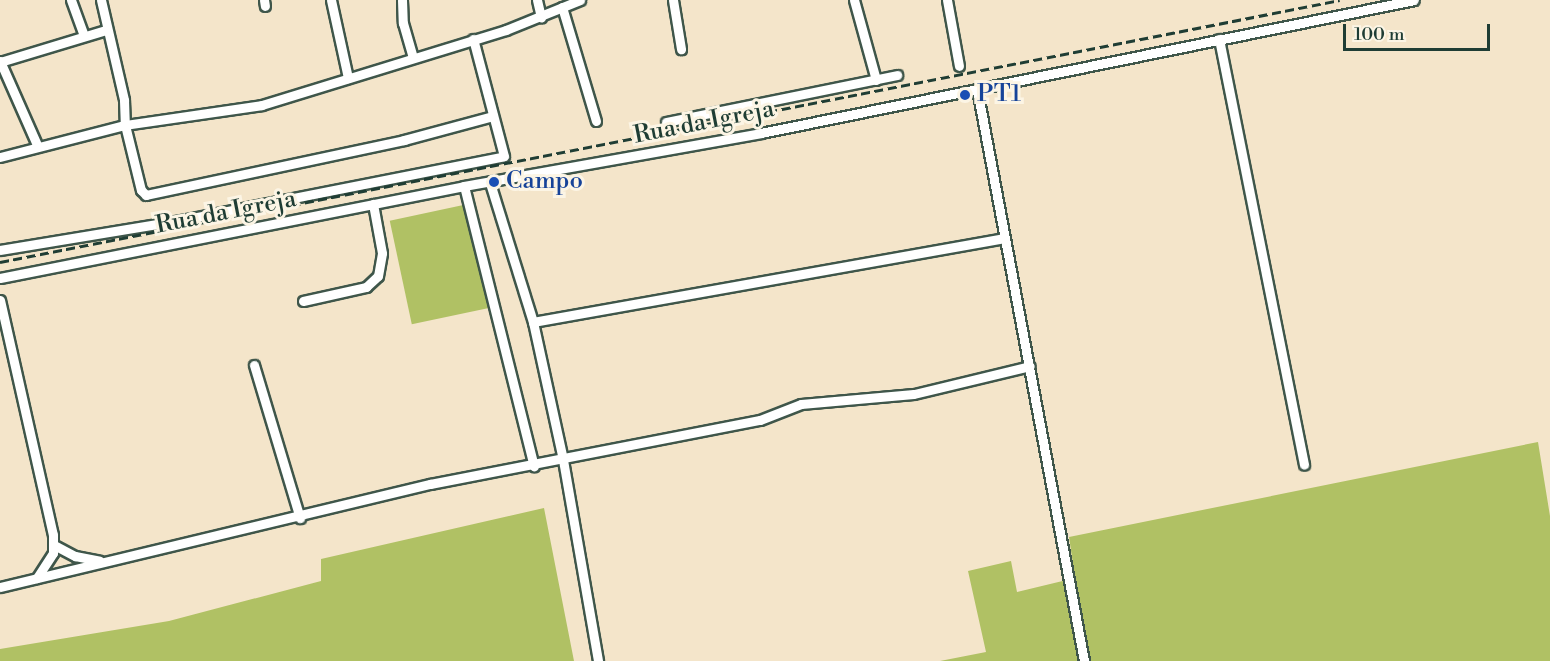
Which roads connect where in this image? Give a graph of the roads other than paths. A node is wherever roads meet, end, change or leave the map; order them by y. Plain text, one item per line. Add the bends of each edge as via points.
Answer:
1 (101, 0) edge
2 (331, 0) edge
3 (402, 0) edge
4 (537, 0) edge
5 (580, 0) edge
6 (673, 0) edge
7 (854, 0) edge
8 (947, 0) edge
9 (1414, 0) edge
10 (74, 1) edge
11 (562, 7) junction
12 (541, 18) junction
13 (106, 30) junction
14 (84, 36) junction
15 (473, 39) junction
16 (1219, 39) junction
17 (681, 49) dead end
18 (413, 58) junction
19 (0, 62) edge
20 (959, 66) dead end
21 (897, 75) dead end
22 (348, 78) junction
23 (876, 80) junction
24 (976, 89) junction
25 (493, 116) junction
26 (596, 121) dead end
27 (666, 122) dead end
28 (125, 125) junction
29 (37, 144) junction
30 (0, 157) edge
31 (490, 183) junction
32 (464, 186) junction
33 (374, 204) junction
34 (1005, 237) junction
35 (0, 250) edge
36 (0, 278) edge
37 (0, 300) edge
38 (303, 301) dead end
39 (533, 322) junction
40 (254, 365) dead end
41 (1030, 366) junction
42 (563, 460) junction
43 (1304, 465) dead end
44 (534, 466) junction
45 (300, 518) junction
46 (54, 545) junction
47 (105, 562) junction
48 (37, 578) junction
49 (0, 587) edge
50 (598, 661) edge
51 (1084, 661) edge

1 - 13 street
2 - 22 street
3 - 18 street via 403,23
4 - 12 street
5 - 11 street
6 - 17 street
7 - 23 street
8 - 20 street
9 - 16 street, Rua da Igreja
10 - 14 street
11 - 12 street
11 - 26 street
12 - 15 street
13 - 14 street
13 - 28 street via 124,100
14 - 19 street
15 - 18 street
15 - 25 street
16 - 24 street, Rua da Igreja
16 - 43 street
18 - 22 street
19 - 29 street
21 - 23 street
22 - 28 street via 262,105
23 - 27 street
24 - 31 street, Rua da Igreja
24 - 34 street
25 - 28 street via 151,195 141,190
25 - 35 street, Rua da Igreja via 504,156 182,220
28 - 29 street
29 - 30 street
31 - 32 street, Rua da Igreja
31 - 39 street
32 - 33 street, Rua da Igreja
32 - 44 street
33 - 36 street, Rua da Igreja
33 - 38 street via 382,253 378,276 366,287
34 - 39 street
34 - 41 street
37 - 46 street
39 - 42 street
40 - 45 street
41 - 42 street via 914,394 801,404 760,420
41 - 51 street
42 - 44 street
42 - 50 street
44 - 45 street via 430,484
45 - 47 street
46 - 47 street via 75,556
46 - 48 street
47 - 48 street
48 - 49 street

